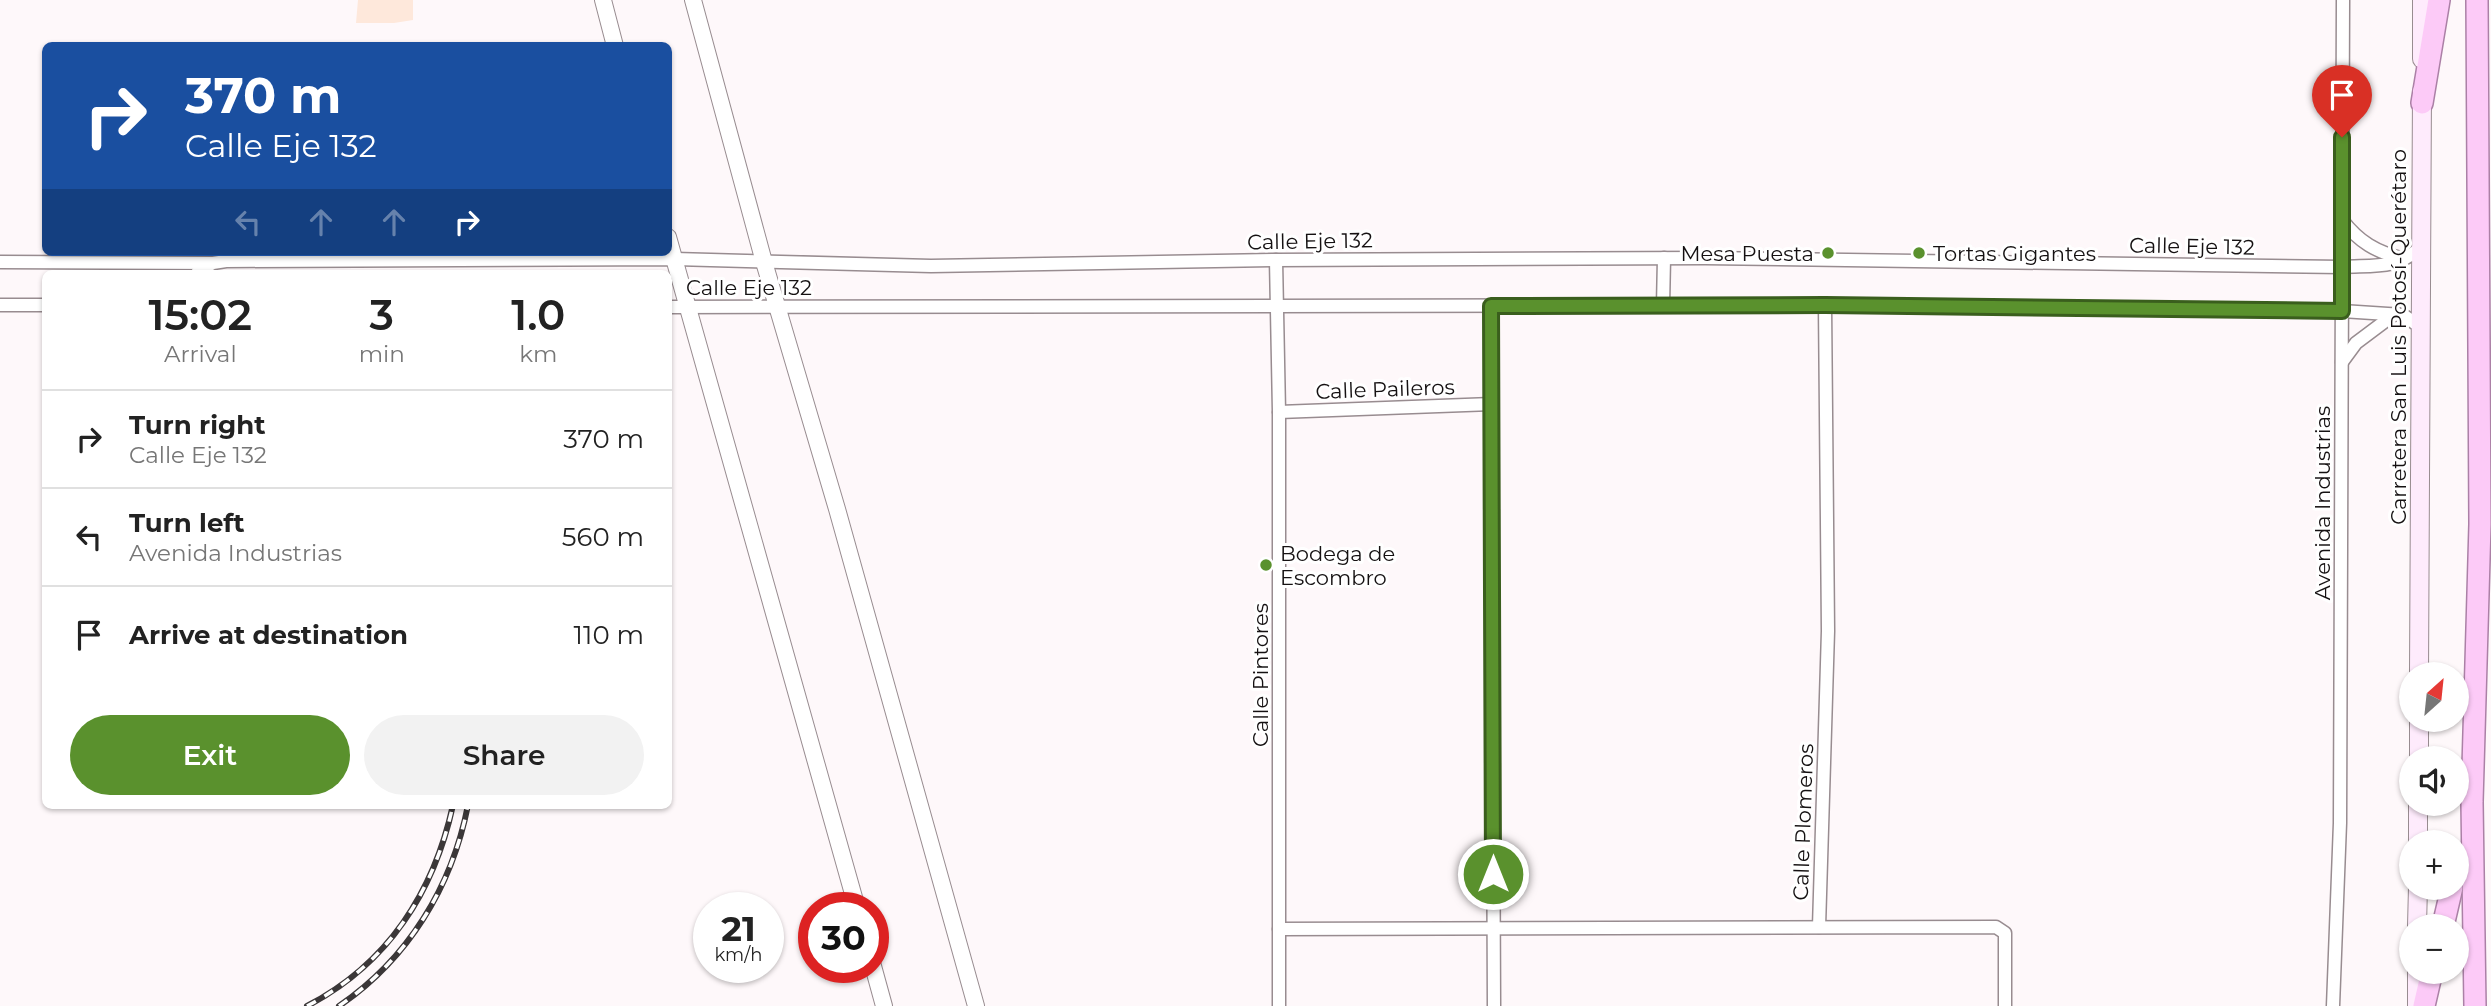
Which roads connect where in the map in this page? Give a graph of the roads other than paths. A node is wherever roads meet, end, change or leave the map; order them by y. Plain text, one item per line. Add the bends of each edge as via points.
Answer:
1 (603, 0) edge
2 (693, 0) edge
3 (2343, 0) edge
4 (2422, 0) edge
5 (2440, 0) edge
6 (2477, 0) edge
7 (614, 42) edge
8 (2422, 103) junction
9 (2342, 220) junction
10 (2421, 247) junction
11 (672, 250) edge
12 (1664, 258) junction
13 (675, 259) junction
14 (1276, 260) junction
15 (2407, 260) junction
16 (0, 262) edge
17 (764, 262) junction
18 (213, 263) junction
19 (2342, 267) junction
20 (202, 270) edge
21 (0, 305) edge
22 (42, 305) edge
23 (1278, 305) junction
24 (1825, 305) junction
25 (776, 306) junction
26 (1491, 306) junction
27 (1663, 306) junction
28 (672, 307) edge
29 (689, 307) junction
30 (2342, 311) junction
31 (2396, 313) junction
32 (2422, 328) junction
33 (2342, 362) junction
34 (1492, 404) junction
35 (1279, 412) junction
36 (2419, 662) edge
37 (2472, 802) junction
38 (2465, 830) edge
39 (853, 892) edge
40 (1819, 927) junction
41 (1279, 929) junction
42 (1493, 929) junction
43 (878, 983) edge
44 (2417, 984) edge
45 (2429, 984) edge
46 (884, 1006) edge
47 (976, 1006) edge
48 (1279, 1006) edge
49 (1494, 1006) edge
50 (2005, 1006) edge
51 (2333, 1006) edge
52 (2417, 1006) edge
53 (2424, 1006) edge
54 (2474, 1006) edge

1 - 7 street
2 - 17 street
3 - 9 street, Avenida Industrias
4 - 8 main road, Carretera San Luis Potosí-Querétaro
5 - 8 highway
6 - 37 highway via 2480,524
8 - 10 main road, Carretera San Luis Potosí-Querétaro
9 - 15 street via 2364,244
9 - 19 street, Avenida Industrias
10 - 15 street
10 - 32 main road, Carretera San Luis Potosí-Querétaro
11 - 13 street
12 - 14 street, Calle Eje 132
12 - 19 street, Calle Eje 132
12 - 27 street
13 - 17 street, Calle Eje 132
13 - 18 street, Calle Eje 132
13 - 29 street
14 - 17 street, Calle Eje 132 via 944,266
14 - 23 street, Calle Pintores
15 - 19 street, Calle Eje 132
16 - 18 street, Calle Eje 132
17 - 25 street
18 - 20 street, Calle Eje 132
19 - 30 street, Avenida Industrias
21 - 22 street
23 - 25 street, Calle Eje 132
23 - 26 street, Calle Eje 132
23 - 35 street, Calle Pintores
24 - 27 street, Calle Eje 132
24 - 30 street, Calle Eje 132
24 - 40 street, Calle Plomeros via 1828,631
25 - 29 street, Calle Eje 132
25 - 47 street
26 - 27 street, Calle Eje 132
26 - 34 street
28 - 29 street, Calle Eje 132
29 - 39 street
30 - 31 street, Calle Eje 132
30 - 33 street, Avenida Industrias
31 - 32 street, Calle Eje 132
31 - 33 street via 2356,343
32 - 36 main road, Carretera San Luis Potosí-Querétaro
33 - 51 street, Avenida Industrias via 2340,823
34 - 35 street, Calle Paileros
34 - 42 street
35 - 41 street, Calle Pintores
37 - 38 highway
37 - 54 highway
40 - 42 street, Calle Plomeros
40 - 50 street via 1996,926 2005,933
41 - 42 street, Calle Plomeros
41 - 48 street, Calle Pintores
42 - 49 street
43 - 46 street
44 - 52 main road
45 - 53 highway

